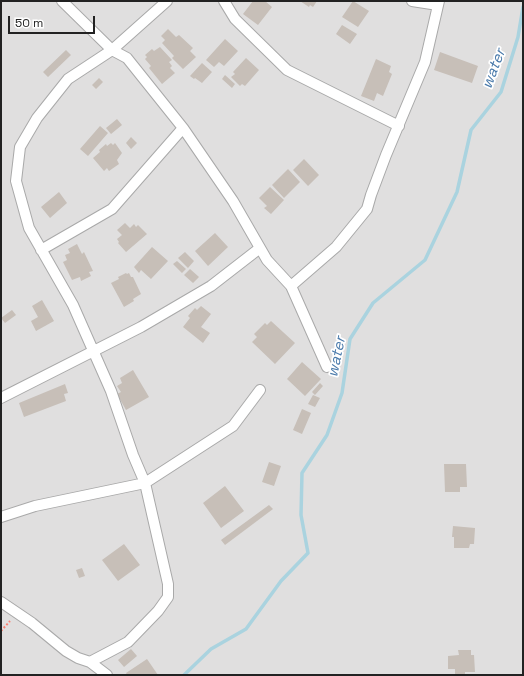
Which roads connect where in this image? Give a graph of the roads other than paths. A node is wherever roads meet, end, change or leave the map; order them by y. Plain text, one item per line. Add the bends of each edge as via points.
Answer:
1 (62, 1) edge
2 (167, 1) edge
3 (224, 1) edge
4 (412, 1) edge
5 (439, 3) edge
6 (112, 50) junction
7 (399, 126) junction
8 (183, 128) junction
9 (260, 248) junction
10 (41, 250) junction
11 (291, 286) junction
12 (94, 350) junction
13 (327, 367) dead end
14 (260, 390) dead end
15 (1, 398) edge
16 (145, 483) junction
17 (1, 517) edge
18 (1, 602) edge
19 (90, 662) junction
20 (107, 675) edge

1 - 6 street
2 - 6 street
3 - 7 street via 235,18 287,70
4 - 5 street
5 - 7 street via 425,62
6 - 8 street via 127,58
6 - 10 street via 68,79 37,118 20,147 16,181 29,228
7 - 11 street via 367,209 336,247
8 - 9 street via 233,201
8 - 10 street via 112,209
9 - 11 street via 267,260
9 - 12 street via 211,286 141,327
10 - 12 street via 74,305
11 - 13 street
12 - 15 street
12 - 16 street
14 - 16 street via 233,426
16 - 17 street via 35,506
16 - 19 street via 168,584 168,597 128,642
18 - 19 street via 66,651
19 - 20 street

